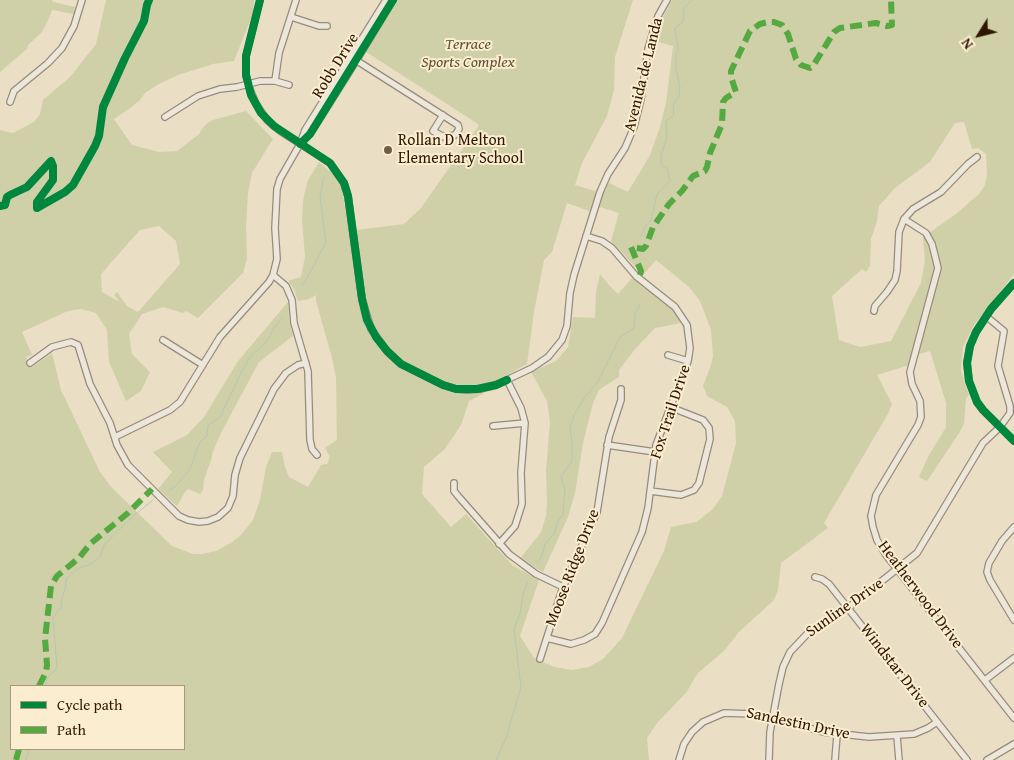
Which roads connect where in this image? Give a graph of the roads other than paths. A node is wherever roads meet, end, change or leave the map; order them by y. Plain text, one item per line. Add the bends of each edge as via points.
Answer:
1 (82, 0) edge
2 (260, 0) edge
3 (296, 0) edge
4 (386, 0) edge
5 (393, 0) edge
6 (667, 0) edge
7 (291, 17) junction
8 (327, 26) dead end
9 (350, 57) junction
10 (356, 61) junction
11 (275, 81) junction
12 (248, 85) junction
13 (289, 85) dead end
14 (10, 102) dead end
15 (443, 115) junction
16 (165, 116) dead end
17 (300, 144) junction
18 (977, 157) dead end
19 (904, 219) junction
20 (586, 236) junction
21 (273, 275) junction
22 (1014, 283) edge
23 (1014, 288) edge
24 (874, 311) dead end
25 (987, 317) junction
26 (163, 340) dead end
27 (668, 355) dead end
28 (688, 361) junction
29 (30, 363) dead end
30 (306, 363) junction
31 (203, 365) junction
32 (507, 380) junction
33 (621, 389) dead end
34 (670, 407) junction
35 (525, 423) junction
36 (493, 426) dead end
37 (1000, 427) junction
38 (115, 437) junction
39 (1014, 441) edge
40 (607, 446) junction
41 (655, 452) junction
42 (316, 455) dead end
43 (454, 483) dead end
44 (650, 491) junction
45 (1014, 527) edge
46 (500, 544) junction
47 (898, 569) junction
48 (815, 577) dead end
49 (563, 587) junction
50 (848, 608) junction
51 (1014, 620) edge
52 (546, 638) junction
53 (1014, 658) edge
54 (540, 659) dead end
55 (985, 680) junction
56 (773, 718) junction
57 (1014, 718) edge
58 (937, 722) junction
59 (837, 734) junction
60 (897, 736) junction
61 (1014, 744) edge
62 (679, 760) edge
63 (769, 760) edge
64 (835, 760) edge
65 (899, 760) edge
66 (967, 760) edge
67 (987, 760) edge

1 - 14 street via 74,26 62,48 14,91
2 - 12 street via 246,56
3 - 7 street
4 - 9 street, Robb Drive
5 - 10 street, Robb Drive
6 - 20 street, Avenida de Landa via 658,16 648,49 634,127 604,182
7 - 8 street
7 - 11 street via 279,53
9 - 10 street
9 - 17 street, Robb Drive via 305,130
10 - 15 street
10 - 17 street, Robb Drive via 310,134
11 - 12 street
11 - 13 street
12 - 16 street via 202,94
12 - 17 street, Avenida de Landa via 267,120
15 - 15 street via 433,131 444,137 455,135 458,125
17 - 21 street, Robb Drive via 278,184 274,228 277,254
17 - 32 street, Avenida de Landa via 330,163 344,183 364,310 371,329 387,351 408,368 456,389 488,388
18 - 19 street via 941,192 913,209
19 - 24 street via 899,232 895,280
19 - 47 street, Heatherwood Drive via 926,233 938,268 910,372 920,401 921,417 876,495 872,511 877,540
20 - 28 street, Fox Trail Drive via 612,248 636,276 676,306 689,333
20 - 32 street, Avenida de Landa via 571,284 567,326 562,340 536,366
21 - 30 street via 284,283 290,293 294,323
21 - 31 street, Robb Drive via 220,337
22 - 25 street
23 - 25 street
25 - 37 street via 1004,331 998,366 1011,409
25 - 37 street via 970,346 967,373 977,402
26 - 31 street
27 - 28 street
28 - 34 street, Fox Trail Drive
29 - 38 street via 50,348 76,344 90,384
30 - 38 street via 286,373 274,389 242,452 232,500 213,519 204,522 179,516 128,465
30 - 42 street via 310,440
31 - 38 street, Robb Drive via 174,407
32 - 35 street
33 - 40 street, Moose Ridge Drive via 621,400
34 - 41 street, Fox Trail Drive
34 - 44 street via 700,418 706,424 710,436 699,483 681,495
35 - 36 street
35 - 46 street via 520,512 515,526
37 - 39 street
37 - 47 street, Sunline Drive via 983,443 922,546
40 - 41 street
40 - 49 street, Moose Ridge Drive via 597,512
41 - 44 street, Fox Trail Drive
43 - 46 street via 454,491
44 - 52 street, Fox Trail Drive via 642,532 602,623 594,634 571,644
45 - 51 street via 1005,536 987,572
46 - 49 street via 517,562
47 - 50 street, Sunline Drive
47 - 55 street, Heatherwood Drive
48 - 50 street, Windstar Drive via 828,584
49 - 52 street, Moose Ridge Drive
50 - 56 street, Sunline Drive via 808,633 790,652 780,676
50 - 58 street, Windstar Drive
52 - 54 street, Moose Ridge Drive
53 - 55 street
55 - 57 street, Heatherwood Drive
56 - 59 street, Sandestin Drive
56 - 62 street, Sandestin Drive via 731,712 710,718 692,732
56 - 63 street, Sunline Drive
58 - 60 street, Sandestin Drive via 922,732
58 - 66 street, Windstar Drive
59 - 60 street, Sandestin Drive
59 - 64 street
60 - 65 street
61 - 67 street

